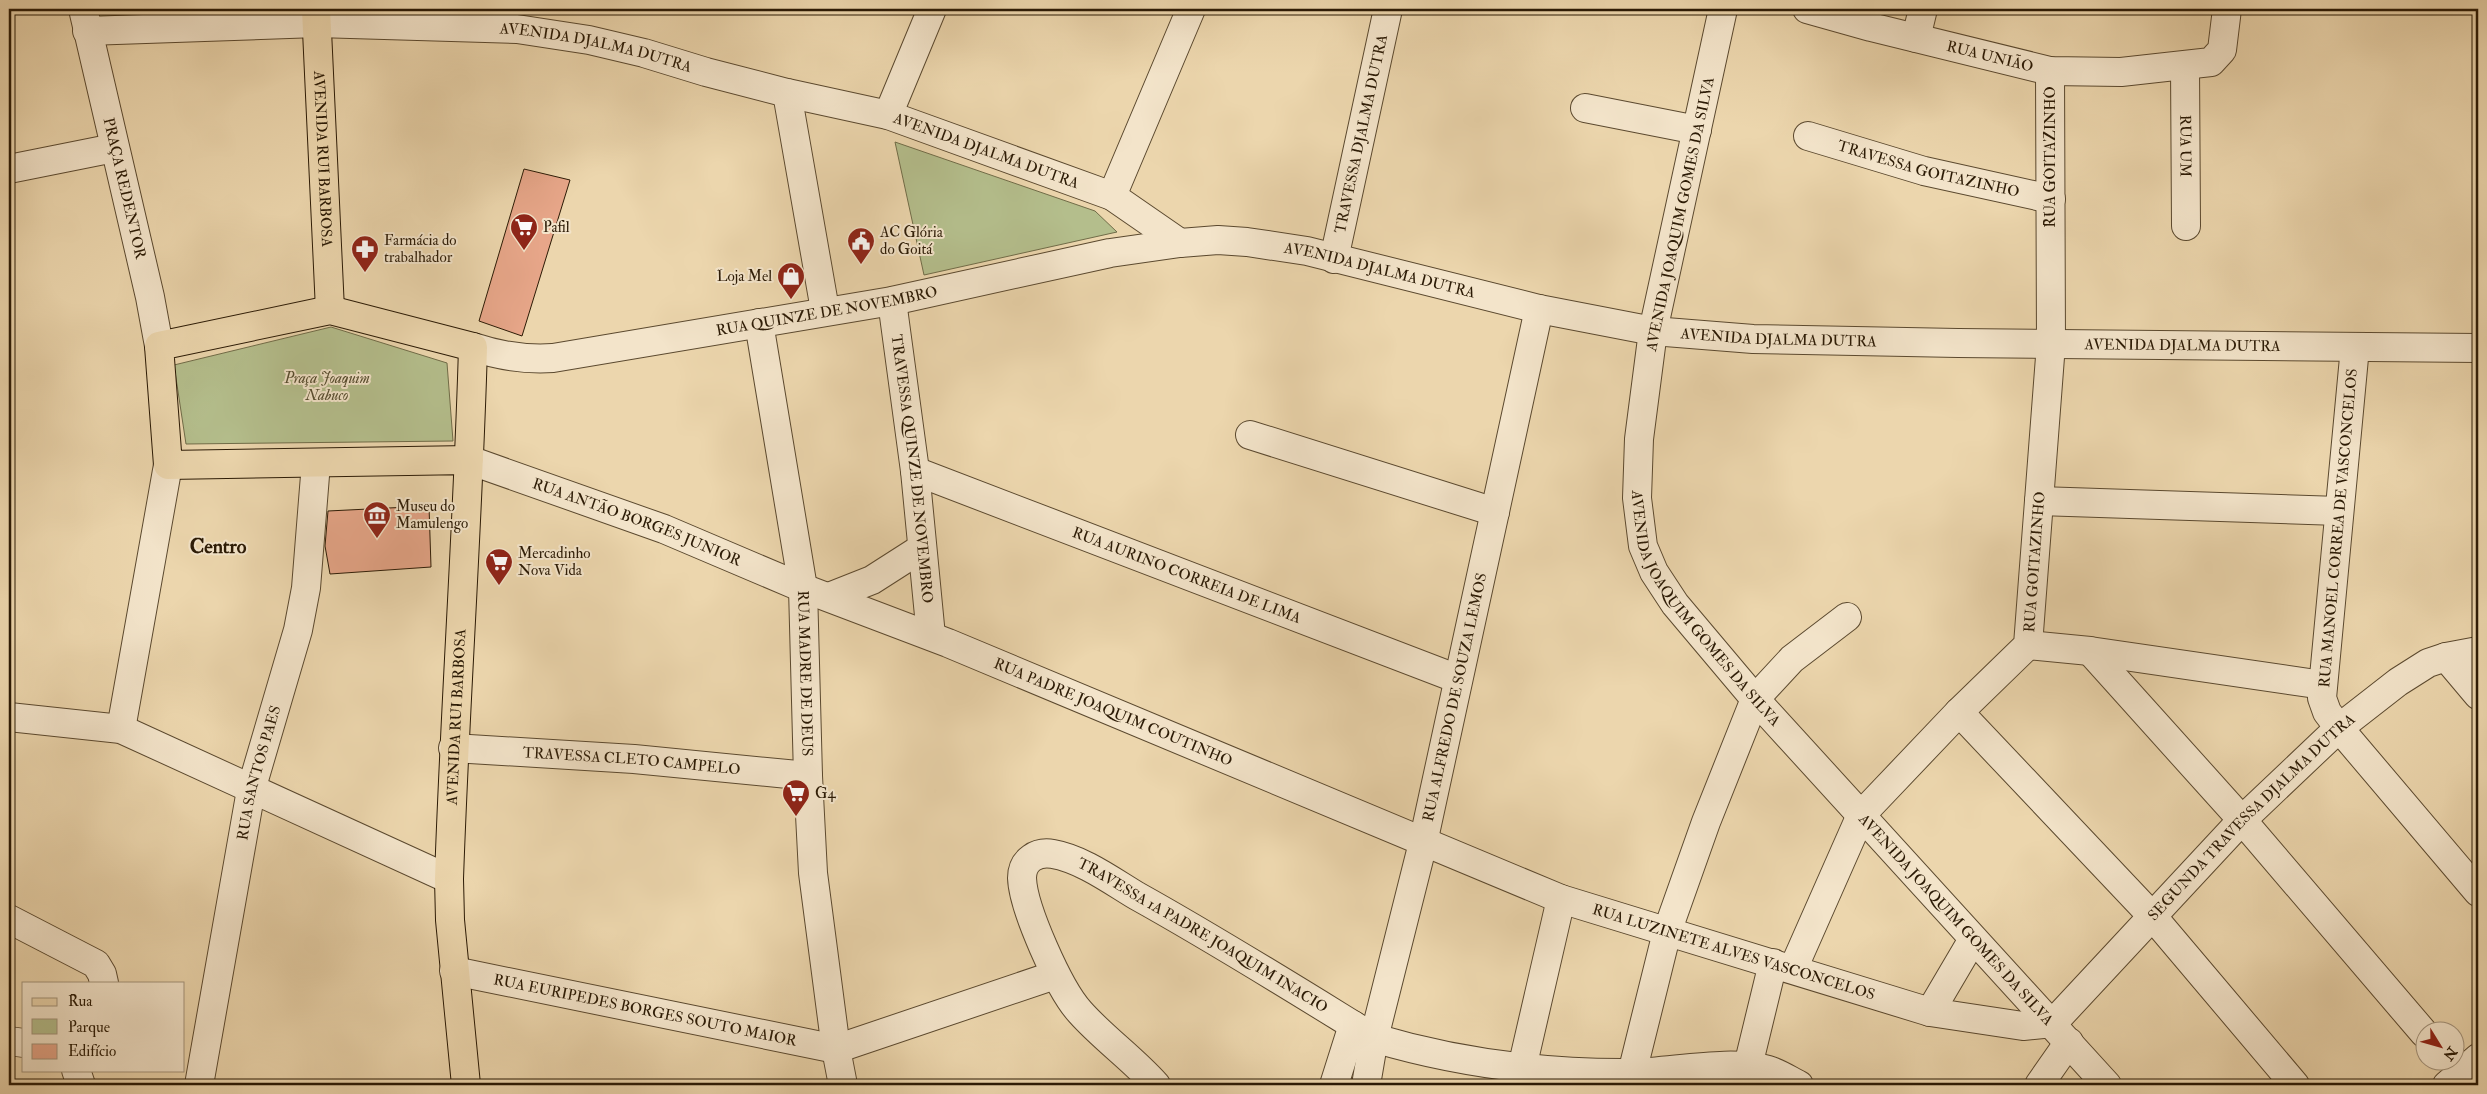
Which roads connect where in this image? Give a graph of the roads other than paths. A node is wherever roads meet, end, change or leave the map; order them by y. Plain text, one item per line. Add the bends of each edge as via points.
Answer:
1 (932, 9) edge
2 (1191, 9) edge
3 (1388, 9) edge
4 (1723, 9) edge
5 (1807, 9) edge
6 (1923, 9) edge
7 (2226, 9) edge
8 (316, 16) edge
9 (85, 20) edge
10 (1916, 38) junction
11 (2196, 65) junction
12 (2050, 71) junction
13 (787, 93) junction
14 (1584, 108) dead end
15 (888, 114) junction
16 (1697, 130) junction
17 (1808, 136) dead end
18 (114, 148) junction
19 (9, 169) edge
20 (1112, 196) junction
21 (2050, 200) junction
22 (2186, 226) dead end
23 (1180, 243) junction
24 (1334, 259) junction
25 (892, 301) junction
26 (1539, 309) junction
27 (330, 310) junction
28 (825, 310) junction
29 (759, 323) junction
30 (1653, 331) junction
31 (2051, 344) junction
32 (159, 346) junction
33 (473, 347) junction
34 (2355, 347) junction
35 (2478, 348) edge
36 (1250, 435) dead end
37 (469, 460) junction
38 (316, 463) junction
39 (168, 465) junction
40 (915, 471) junction
41 (2039, 501) junction
42 (2339, 511) junction
43 (1495, 512) junction
44 (922, 548) junction
45 (803, 588) junction
46 (829, 597) junction
47 (1847, 617) dead end
48 (931, 636) junction
49 (2028, 645) junction
50 (2090, 651) junction
51 (2478, 651) edge
52 (2446, 657) junction
53 (1458, 680) junction
54 (2323, 685) junction
55 (2478, 695) edge
56 (1755, 699) junction
57 (1959, 712) junction
58 (9, 717) edge
59 (2339, 728) junction
60 (121, 729) junction
61 (453, 748) junction
62 (808, 776) junction
63 (251, 790) junction
64 (1861, 815) junction
65 (2242, 820) junction
66 (1423, 843) junction
67 (449, 879) junction
68 (2478, 892) edge
69 (1562, 899) junction
70 (2153, 917) junction
71 (9, 919) edge
72 (1667, 932) junction
73 (1972, 939) junction
74 (1783, 966) junction
75 (454, 971) junction
76 (1055, 975) junction
77 (104, 982) edge
78 (1930, 1012) junction
79 (2415, 1022) edge
80 (1364, 1032) junction
81 (2061, 1033) junction
82 (9, 1041) edge
83 (22, 1043) edge
84 (836, 1049) junction
85 (1748, 1066) junction
86 (1522, 1068) junction
87 (77, 1072) edge
88 (1632, 1073) junction
89 (81, 1085) edge
90 (199, 1085) edge
91 (466, 1085) edge
92 (843, 1085) edge
93 (1156, 1085) edge
94 (1334, 1085) edge
95 (1366, 1085) edge
96 (1799, 1085) edge
97 (2039, 1085) edge
98 (2107, 1085) edge
99 (2295, 1085) edge

1 - 15 street
2 - 20 street
3 - 24 street, TRAVESSA DJALMA DUTRA
4 - 16 street, AVENIDA JOAQUIM GOMES DA SILVA
5 - 10 street, RUA UNIÃO
6 - 10 street
7 - 11 street via 2222,50 2215,60
8 - 9 street, PRAÇA REDENTOR
8 - 13 street, AVENIDA DJALMA DUTRA via 517,29 588,40
8 - 27 main road, AVENIDA RUI BARBOSA
9 - 18 street, PRAÇA REDENTOR
10 - 12 street, RUA UNIÃO
11 - 12 street, RUA UNIÃO via 2111,72
11 - 22 street, RUA UM
12 - 21 street, RUA GOITAZINHO
13 - 15 street, AVENIDA DJALMA DUTRA
13 - 28 street
14 - 16 street
15 - 20 street, AVENIDA DJALMA DUTRA
16 - 30 street, AVENIDA JOAQUIM GOMES DA SILVA
17 - 21 street, TRAVESSA GOITAZINHO via 1924,171
18 - 19 street
18 - 32 street, PRAÇA REDENTOR
20 - 23 street, AVENIDA DJALMA DUTRA
21 - 31 street, RUA GOITAZINHO
23 - 24 street, AVENIDA DJALMA DUTRA via 1218,240 1264,243
23 - 25 street, RUA QUINZE DE NOVEMBRO via 1110,253
24 - 26 street, AVENIDA DJALMA DUTRA
25 - 28 street, RUA QUINZE DE NOVEMBRO
25 - 40 street, TRAVESSA QUINZE DE NOVEMBRO
26 - 30 street, AVENIDA DJALMA DUTRA
26 - 43 street, RUA ALFREDO DE SOUZA LEMOS
27 - 32 main road
27 - 33 main road
28 - 29 street, RUA QUINZE DE NOVEMBRO
29 - 33 street, RUA QUINZE DE NOVEMBRO via 544,359 498,356
29 - 45 street, RUA MADRE DE DEUS
30 - 31 street, AVENIDA DJALMA DUTRA via 1753,339
30 - 56 street, AVENIDA JOAQUIM GOMES DA SILVA via 1640,439 1637,498 1643,546 1654,572 1675,604
31 - 34 street, AVENIDA DJALMA DUTRA
31 - 41 street, RUA GOITAZINHO
32 - 39 main road
33 - 37 main road, AVENIDA RUI BARBOSA
34 - 35 street, AVENIDA DJALMA DUTRA
34 - 42 street, RUA MANOEL CORREA DE VASCONCELOS
36 - 43 street
37 - 38 main road
37 - 45 street, RUA ANTÃO BORGES JUNIOR via 664,529
37 - 61 main road, AVENIDA RUI BARBOSA
38 - 39 main road
38 - 63 street, RUA SANTOS PAES via 306,588 298,630
39 - 60 street
40 - 44 street, TRAVESSA QUINZE DE NOVEMBRO
40 - 53 street, RUA AURINO CORREIA DE LIMA
41 - 42 street
41 - 49 street, RUA GOITAZINHO
42 - 54 street, RUA MANOEL CORREA DE VASCONCELOS
43 - 53 street, RUA ALFREDO DE SOUZA LEMOS
44 - 46 street via 892,570
44 - 48 street, TRAVESSA QUINZE DE NOVEMBRO
45 - 46 street, RUA PADRE JOAQUIM COUTINHO
45 - 62 street, RUA MADRE DE DEUS
46 - 48 street, RUA PADRE JOAQUIM COUTINHO
47 - 56 street via 1792,659
48 - 66 street, RUA PADRE JOAQUIM COUTINHO
49 - 50 street
49 - 57 street, RUA GOITAZINHO
50 - 54 street
50 - 65 street
51 - 52 street, SEGUNDA TRAVESSA DJALMA DUTRA
52 - 55 street
52 - 59 street, SEGUNDA TRAVESSA DJALMA DUTRA via 2428,663 2398,682
53 - 66 street, RUA ALFREDO DE SOUZA LEMOS
54 - 59 street, RUA MANOEL CORREA DE VASCONCELOS via 2322,698 2327,712
56 - 64 street, AVENIDA JOAQUIM GOMES DA SILVA
56 - 72 street
57 - 64 street, RUA GOITAZINHO
57 - 70 street
58 - 60 street
59 - 65 street, SEGUNDA TRAVESSA DJALMA DUTRA
59 - 68 street, RUA MANOEL CORREA DE VASCONCELOS
60 - 63 street
61 - 62 street, TRAVESSA CLETO CAMPELO via 634,759
61 - 67 main road, AVENIDA RUI BARBOSA
62 - 84 street, RUA MADRE DE DEUS via 813,873
63 - 67 street
63 - 90 street, RUA SANTOS PAES
64 - 73 street, AVENIDA JOAQUIM GOMES DA SILVA
64 - 74 street, RUA GOITAZINHO
65 - 70 street, SEGUNDA TRAVESSA DJALMA DUTRA
65 - 79 street
66 - 69 street, RUA LUZINETE ALVES VASCONCELOS
66 - 80 street, RUA ALFREDO DE SOUZA LEMOS
67 - 75 main road, AVENIDA RUI BARBOSA
69 - 72 street, RUA LUZINETE ALVES VASCONCELOS
69 - 86 street
70 - 81 street, SEGUNDA TRAVESSA DJALMA DUTRA
70 - 99 street
71 - 77 street via 96,964
72 - 74 street, RUA LUZINETE ALVES VASCONCELOS
72 - 88 street
73 - 78 street
73 - 81 street, AVENIDA JOAQUIM GOMES DA SILVA
74 - 78 street, RUA LUZINETE ALVES VASCONCELOS
74 - 85 street, RUA GOITAZINHO
75 - 84 street, RUA EURIPEDES BORGES SOUTO MAIOR
75 - 91 main road, AVENIDA RUI BARBOSA
76 - 80 street, TRAVESSA 1A PADRE JOAQUIM INACIO via 1022,878 1026,862 1041,853 1054,854 1092,871 1191,926
76 - 84 street
76 - 93 street via 1080,1012
78 - 81 street, RUA LUZINETE ALVES VASCONCELOS
80 - 86 street, TRAVESSA 1A PADRE JOAQUIM INACIO via 1455,1059
80 - 94 street
80 - 95 street, RUA ALFREDO DE SOUZA LEMOS
81 - 97 street, SEGUNDA TRAVESSA DJALMA DUTRA
81 - 98 street, AVENIDA JOAQUIM GOMES DA SILVA
82 - 83 street
84 - 92 street, RUA MADRE DE DEUS
85 - 88 street, TRAVESSA 1A PADRE JOAQUIM INACIO
85 - 96 street, TRAVESSA 1A PADRE JOAQUIM INACIO via 1770,1071
86 - 88 street, TRAVESSA 1A PADRE JOAQUIM INACIO
87 - 89 street

